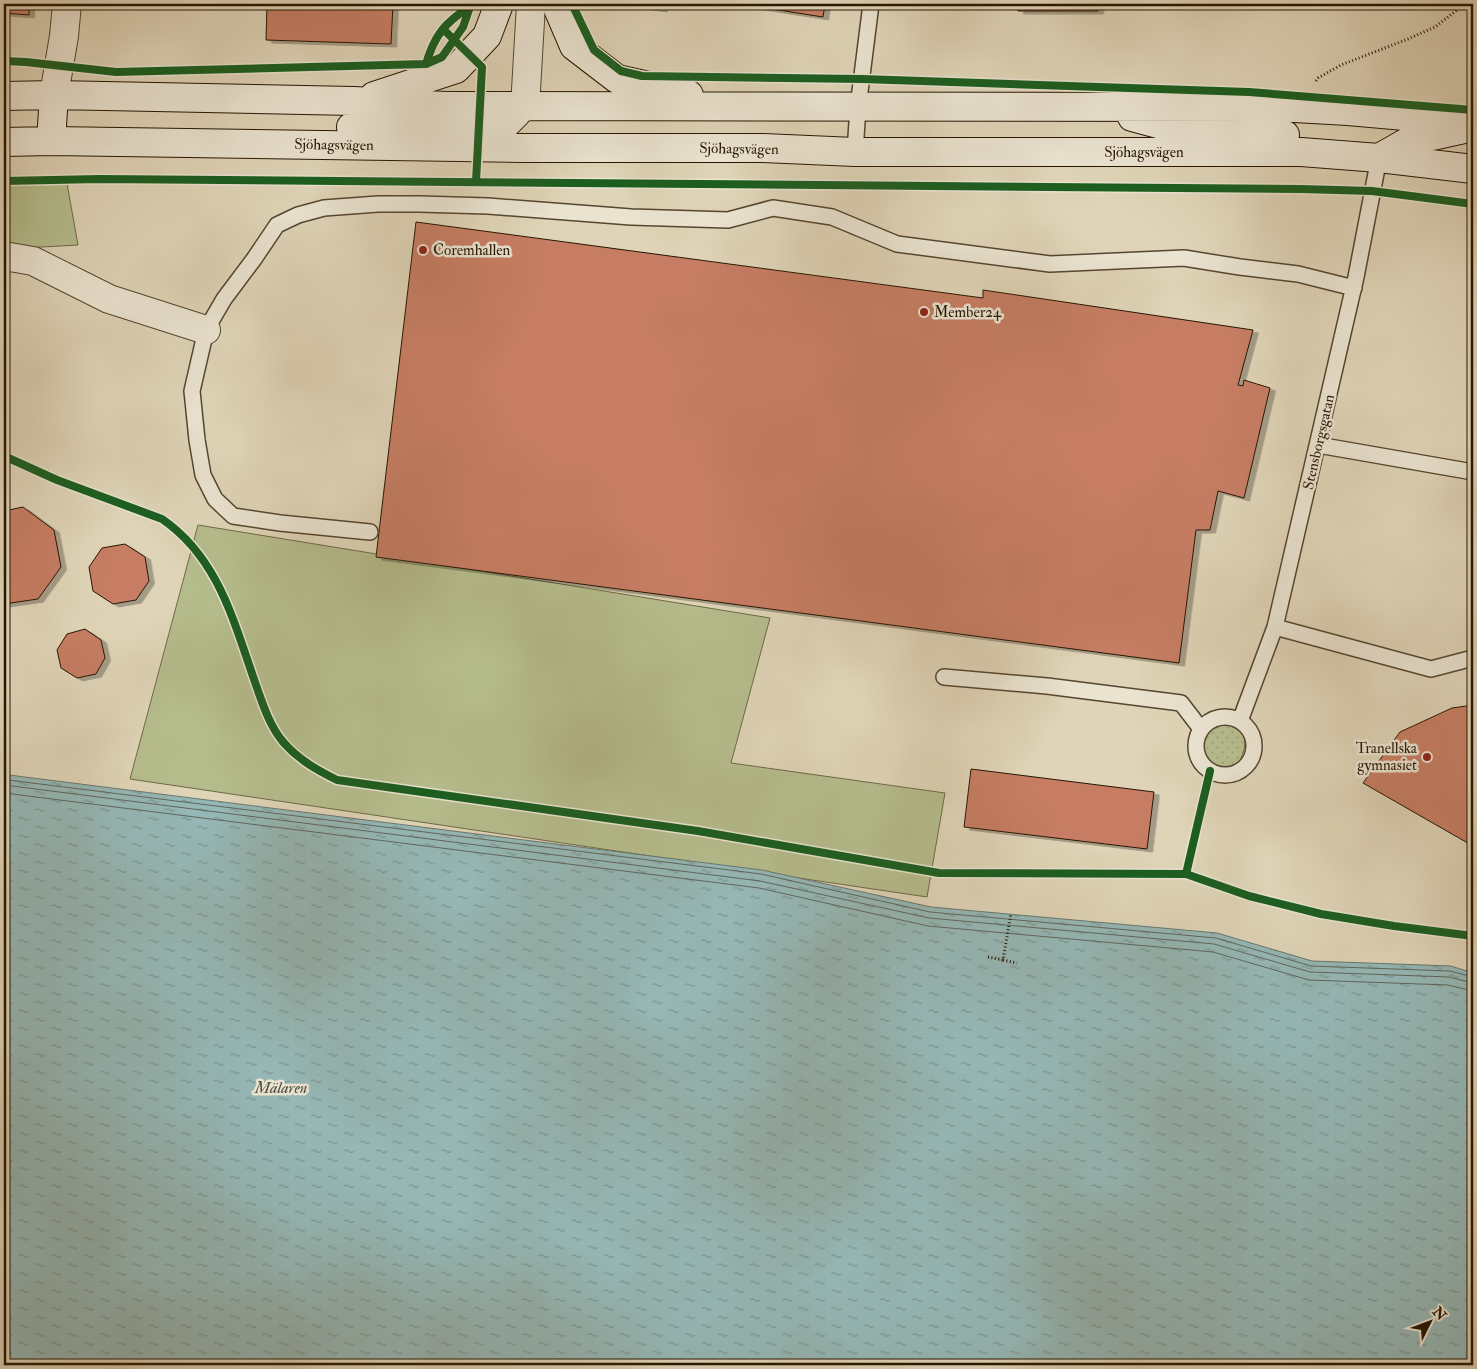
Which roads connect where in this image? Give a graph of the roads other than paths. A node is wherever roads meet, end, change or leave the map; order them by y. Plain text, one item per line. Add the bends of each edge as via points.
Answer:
1 (67, 4) edge
2 (499, 4) edge
3 (531, 4) edge
4 (556, 4) edge
5 (871, 4) edge
6 (54, 95) junction
7 (4, 96) edge
8 (354, 101) junction
9 (737, 106) junction
10 (525, 107) junction
11 (858, 107) junction
12 (1090, 107) junction
13 (1473, 122) edge
14 (1473, 127) edge
15 (51, 141) junction
16 (4, 142) edge
17 (235, 144) junction
18 (522, 148) junction
19 (855, 152) junction
20 (1379, 158) junction
21 (1473, 169) edge
22 (4, 256) edge
23 (1354, 288) junction
24 (206, 330) junction
25 (1318, 446) junction
26 (1473, 472) edge
27 (370, 532) dead end
28 (1275, 627) junction
29 (1473, 658) edge
30 (944, 676) dead end
31 (1240, 720) junction
32 (1201, 729) junction

1 - 6 main road
2 - 8 main road via 486,36 456,69
3 - 10 main road
4 - 9 main road via 574,46 617,79
5 - 11 lane
6 - 7 main road
6 - 8 main road
6 - 15 main road
8 - 10 main road
9 - 10 main road
9 - 11 main road
10 - 17 main road via 505,124 277,128
10 - 18 main road
11 - 12 main road
11 - 19 lane
12 - 13 main road via 1277,108
12 - 20 main road via 1184,130 1343,140
14 - 20 main road via 1408,141
15 - 16 main road, Sjöhagsvägen
15 - 17 main road, Sjöhagsvägen
17 - 18 main road, Sjöhagsvägen
18 - 19 main road, Sjöhagsvägen via 763,148
19 - 20 main road, Sjöhagsvägen via 1301,152
20 - 21 main road, Sjöhagsvägen
20 - 23 lane, Stensborgsgatan
22 - 24 main road via 33,261 109,299
23 - 24 lane via 1298,274 1184,258 1050,264 896,244 832,217 773,208 728,220 631,217 488,206 378,204 324,208 277,225
23 - 25 lane, Stensborgsgatan
24 - 27 lane via 192,391 203,475 215,498 233,516
25 - 26 lane
25 - 28 lane, Stensborgsgatan
28 - 29 lane via 1432,669
28 - 31 lane, Stensborgsgatan
30 - 32 lane via 1180,703
31 - 32 lane via 1214,718
31 - 32 lane via 1252,734 1254,743 1250,761 1236,773 1218,774 1202,765 1196,747

